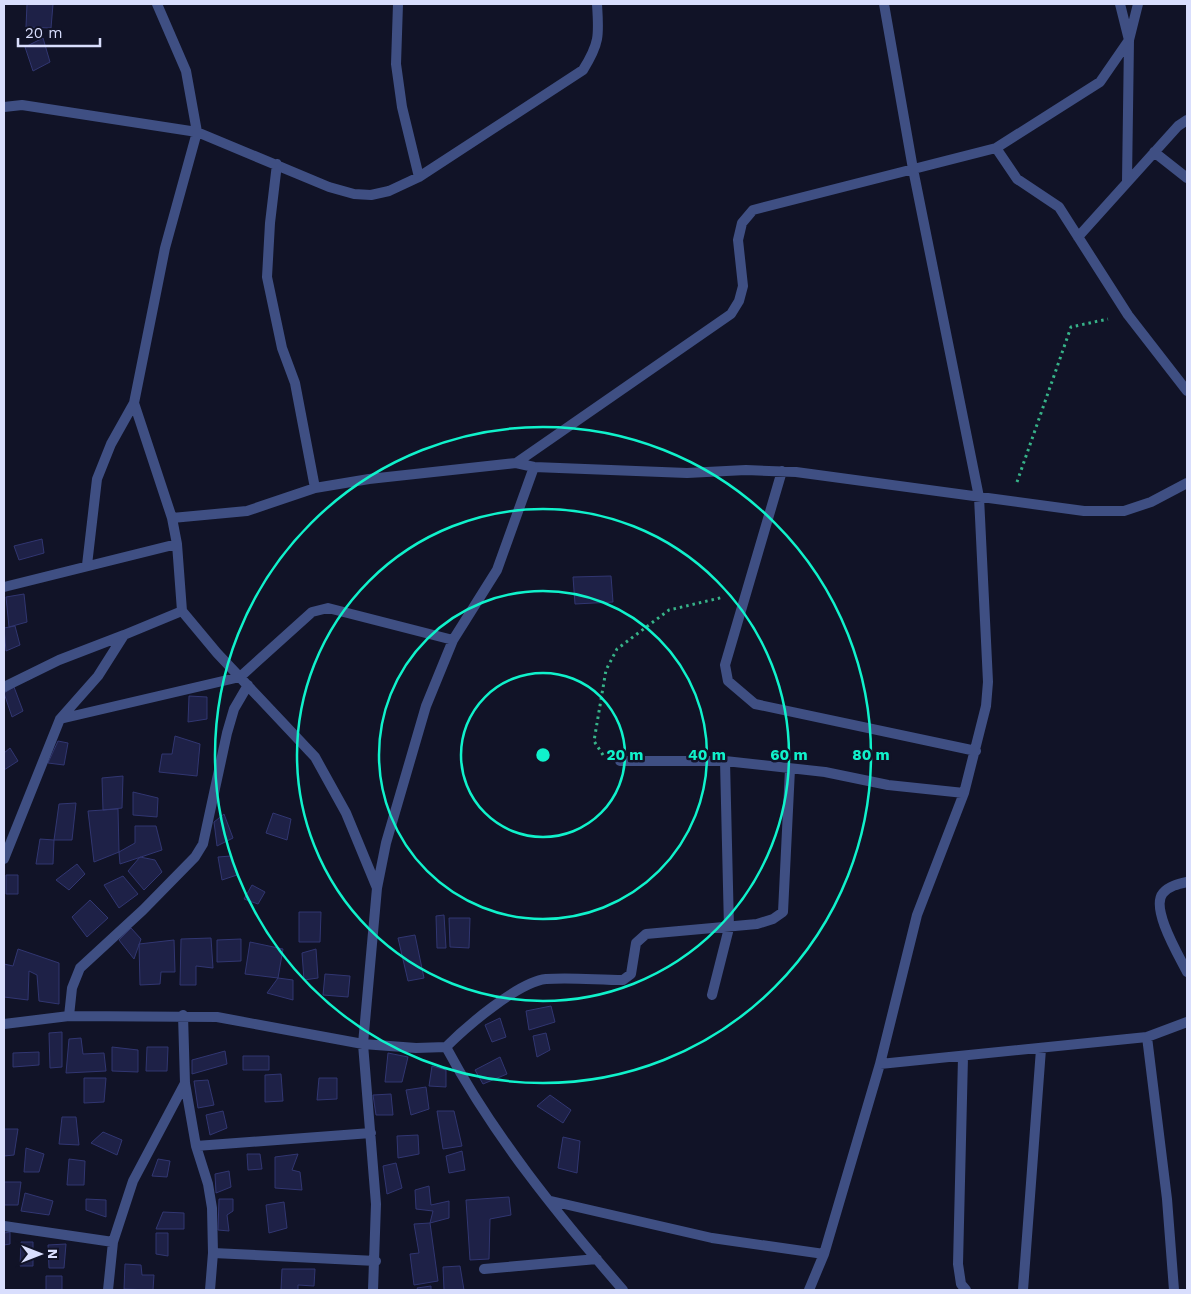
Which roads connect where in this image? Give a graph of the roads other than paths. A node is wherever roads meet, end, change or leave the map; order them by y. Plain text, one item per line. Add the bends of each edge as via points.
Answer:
1 (157, 4) edge
2 (398, 4) edge
3 (597, 4) edge
4 (884, 4) edge
5 (1120, 4) edge
6 (1138, 4) edge
7 (1129, 40) junction
8 (4, 107) edge
9 (1187, 120) edge
10 (197, 132) junction
11 (996, 148) junction
12 (1154, 152) junction
13 (278, 164) junction
14 (913, 169) junction
15 (419, 177) junction
16 (1187, 178) edge
17 (1127, 182) junction
18 (1078, 237) junction
19 (1187, 391) edge
20 (134, 403) junction
21 (516, 463) junction
22 (534, 467) junction
23 (782, 471) junction
24 (1187, 483) edge
25 (315, 488) junction
26 (979, 497) junction
27 (172, 518) junction
28 (177, 544) junction
29 (87, 565) junction
30 (4, 588) edge
31 (182, 611) junction
32 (124, 635) junction
33 (453, 640) junction
34 (244, 681) junction
35 (4, 687) edge
36 (60, 719) junction
37 (976, 751) junction
38 (725, 760) junction
39 (620, 761) road end
40 (790, 769) junction
41 (964, 793) junction
42 (4, 858) edge
43 (1187, 882) edge
44 (377, 888) junction
45 (729, 928) junction
46 (1187, 972) edge
47 (712, 995) dead end
48 (69, 1016) junction
49 (183, 1016) junction
50 (1187, 1022) edge
51 (4, 1024) edge
52 (1147, 1037) junction
53 (363, 1044) junction
54 (446, 1047) junction
55 (1042, 1048) junction
56 (963, 1057) junction
57 (880, 1064) junction
58 (185, 1083) junction
59 (372, 1133) junction
60 (196, 1146) junction
61 (551, 1201) junction
62 (4, 1226) edge
63 (113, 1242) junction
64 (213, 1253) junction
65 (824, 1254) junction
66 (597, 1259) junction
67 (376, 1261) junction
68 (484, 1269) dead end
69 (813, 1288) edge
70 (108, 1290) edge
71 (210, 1290) edge
72 (373, 1290) edge
73 (624, 1290) edge
74 (966, 1290) edge
75 (1023, 1290) edge
76 (1174, 1290) edge

1 - 10 street via 186,71
2 - 15 street via 398,73 402,107
3 - 15 street via 599,36 583,70
4 - 14 street
5 - 7 street
6 - 7 street
7 - 11 street via 1100,82
7 - 17 street
8 - 10 street via 22,105
9 - 12 street
10 - 13 street
10 - 20 street via 165,248
11 - 14 street
11 - 18 street via 1017,179 1059,207
12 - 16 street
12 - 17 street
13 - 15 street via 329,187 354,194 372,195 389,191
13 - 25 street via 267,277 282,348 295,383
14 - 21 street via 753,210 742,223 738,240 743,286 731,314
14 - 26 street
17 - 18 street
18 - 19 street via 1128,315
20 - 27 street
20 - 29 street via 111,444 97,479
21 - 22 street
21 - 25 street
22 - 23 street via 687,472
22 - 33 street via 497,570
23 - 26 street
23 - 37 street via 725,665 728,681 755,704
24 - 26 street via 1151,502 1124,511 1084,510
25 - 27 street via 247,511
26 - 37 street via 988,682
27 - 28 street
28 - 29 street
28 - 31 street
29 - 30 street
31 - 32 street
31 - 34 street
32 - 35 street via 59,660
32 - 36 street via 98,676
33 - 34 street via 328,608 312,612
33 - 44 street via 426,706 386,843
34 - 36 street
34 - 44 street via 315,757 346,813
34 - 48 street via 227,733 203,844 143,910 80,968 72,988
36 - 42 street
37 - 41 street
38 - 39 street
38 - 40 street
38 - 45 street
40 - 41 street
40 - 45 street via 784,912 757,924
41 - 57 street via 916,915
43 - 46 street via 1170,887 1161,894 1159,904 1160,915
44 - 53 street
45 - 47 street
45 - 54 street via 646,934 636,943 631,974 623,980 545,979 529,984 466,1026
48 - 49 street
48 - 51 street
49 - 53 street via 217,1017
49 - 58 street
50 - 52 street
52 - 55 street
52 - 76 street via 1167,1200
53 - 54 street
53 - 59 street
54 - 61 street via 466,1085
55 - 56 street
55 - 75 street
56 - 57 street
56 - 74 street via 958,1264 961,1284
57 - 65 street
58 - 60 street
58 - 63 street via 134,1181
59 - 60 street
59 - 67 street
60 - 64 street via 209,1192
61 - 65 street via 712,1238
61 - 66 street
62 - 63 street
63 - 70 street
64 - 67 street
64 - 71 street
65 - 69 street
66 - 68 street
66 - 73 street
67 - 72 street

